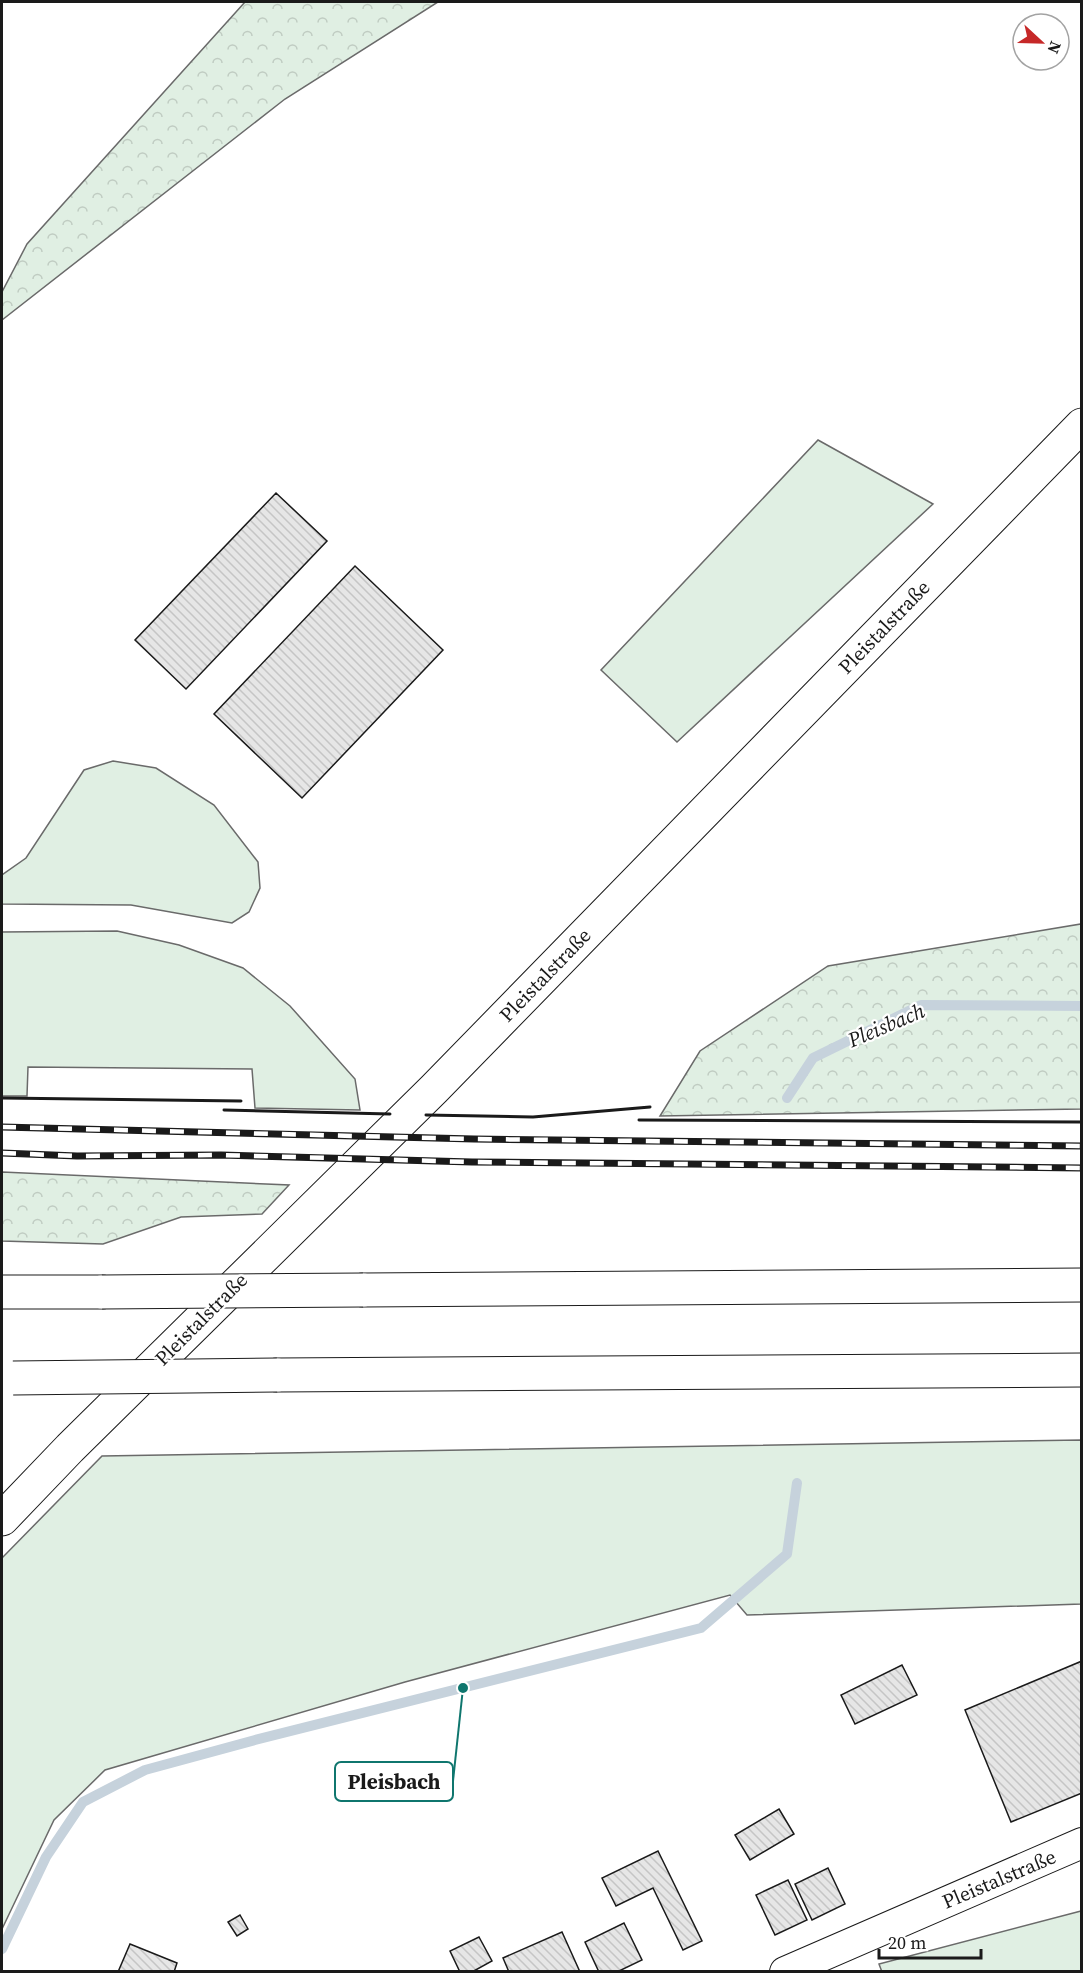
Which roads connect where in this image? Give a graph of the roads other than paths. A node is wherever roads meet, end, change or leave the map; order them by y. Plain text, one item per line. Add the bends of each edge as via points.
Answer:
1 (1082, 425) edge
2 (1082, 1285) edge
3 (2, 1293) edge
4 (1082, 1370) edge
5 (7, 1378) edge
6 (2, 1519) edge
7 (1082, 1843) edge
8 (785, 1971) edge

1 - 6 main road, Pleistalstraße via 434,1089
2 - 3 main road, bridge
4 - 5 main road, bridge
7 - 8 street, Pleistalstraße

